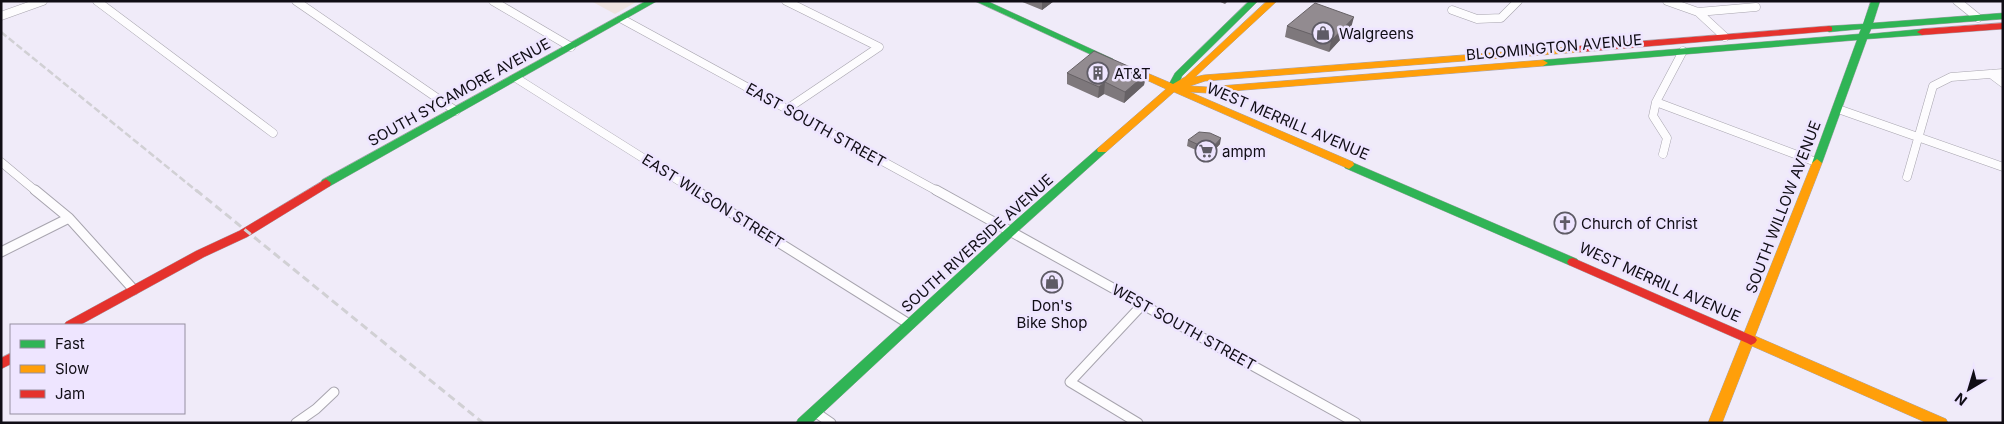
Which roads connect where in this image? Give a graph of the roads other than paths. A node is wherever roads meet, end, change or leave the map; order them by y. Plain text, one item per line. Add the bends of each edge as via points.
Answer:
1 (43, 1) edge
2 (97, 1) edge
3 (296, 1) edge
4 (493, 1) edge
5 (653, 1) edge
6 (786, 1) edge
7 (979, 1) edge
8 (1254, 1) edge
9 (1273, 1) edge
10 (1518, 1) edge
11 (1667, 1) edge
12 (1876, 1) edge
13 (1957, 1) edge
14 (1756, 7) dead end
15 (1452, 10) dead end
16 (16, 12) junction
17 (1698, 12) junction
18 (1, 16) edge
19 (2003, 16) edge
20 (1978, 18) junction
21 (622, 19) junction
22 (1, 20) edge
23 (1866, 26) junction
24 (2003, 26) edge
25 (1724, 37) junction
26 (1862, 38) junction
27 (571, 47) junction
28 (1683, 51) junction
29 (1206, 64) junction
30 (2003, 73) edge
31 (1991, 74) junction
32 (1236, 75) junction
33 (516, 78) junction
34 (2003, 83) edge
35 (1173, 88) junction
36 (1656, 102) junction
37 (787, 109) junction
38 (1838, 109) junction
39 (456, 111) junction
40 (273, 133) dead end
41 (1919, 137) junction
42 (1663, 154) dead end
43 (1, 162) edge
44 (1816, 162) junction
45 (2003, 167) edge
46 (1907, 177) dead end
47 (69, 218) junction
48 (1012, 230) junction
49 (1, 252) edge
50 (134, 290) junction
51 (1143, 304) junction
52 (72, 324) edge
53 (909, 324) junction
54 (1749, 337) junction
55 (334, 392) dead end
56 (815, 412) junction
57 (296, 423) edge
58 (803, 423) edge
59 (831, 423) edge
60 (1138, 423) edge
61 (1356, 423) edge
62 (1715, 423) edge
63 (1941, 423) edge

1 - 16 street
2 - 40 street
3 - 39 street
4 - 27 street
5 - 21 main road, SOUTH SYCAMORE AVENUE
6 - 37 street via 879,47
7 - 35 main road, WEST MERRILL AVENUE
8 - 35 main road, SOUTH RIVERSIDE AVENUE via 1178,75
9 - 29 main road, SOUTH RIVERSIDE AVENUE
10 - 15 street via 1501,18 1477,19
11 - 17 street
12 - 23 main road, SOUTH WILLOW AVENUE
13 - 20 street
14 - 17 street
16 - 18 street
16 - 22 street
17 - 25 street
19 - 20 main road, BLOOMINGTON AVENUE
20 - 23 main road, BLOOMINGTON AVENUE
21 - 27 main road, SOUTH SYCAMORE AVENUE
21 - 37 street, EAST SOUTH STREET
23 - 25 main road, BLOOMINGTON AVENUE
23 - 26 main road, SOUTH WILLOW AVENUE
24 - 26 main road, BLOOMINGTON AVENUE
25 - 32 main road, BLOOMINGTON AVENUE
26 - 28 main road, BLOOMINGTON AVENUE
26 - 38 main road, SOUTH WILLOW AVENUE
27 - 33 main road, SOUTH SYCAMORE AVENUE
28 - 35 main road, BLOOMINGTON AVENUE via 1206,90
28 - 36 street
29 - 32 main road, BLOOMINGTON AVENUE via 1213,70
29 - 35 main road, SOUTH RIVERSIDE AVENUE
30 - 31 street
31 - 34 street
31 - 41 street via 1951,77 1933,86
32 - 35 main road, BLOOMINGTON AVENUE via 1204,78
33 - 39 main road, SOUTH SYCAMORE AVENUE
33 - 53 street, EAST WILSON STREET
35 - 48 main road, SOUTH RIVERSIDE AVENUE
35 - 54 main road, WEST MERRILL AVENUE
36 - 42 street via 1653,116 1667,138
36 - 44 street
37 - 48 street, EAST SOUTH STREET
38 - 41 street
38 - 44 main road, SOUTH WILLOW AVENUE
39 - 50 main road, SOUTH SYCAMORE AVENUE via 216,248
41 - 45 street
41 - 46 street
43 - 47 street
44 - 54 main road, SOUTH WILLOW AVENUE
47 - 49 street
47 - 50 street
48 - 51 street, WEST SOUTH STREET
48 - 53 main road, SOUTH RIVERSIDE AVENUE
50 - 52 main road, SOUTH SYCAMORE AVENUE
51 - 60 street via 1070,382
51 - 61 street, WEST SOUTH STREET
53 - 56 main road, SOUTH RIVERSIDE AVENUE
54 - 62 main road, SOUTH WILLOW AVENUE
54 - 63 main road, WEST MERRILL AVENUE
55 - 57 street
56 - 58 main road, SOUTH RIVERSIDE AVENUE
56 - 59 street

